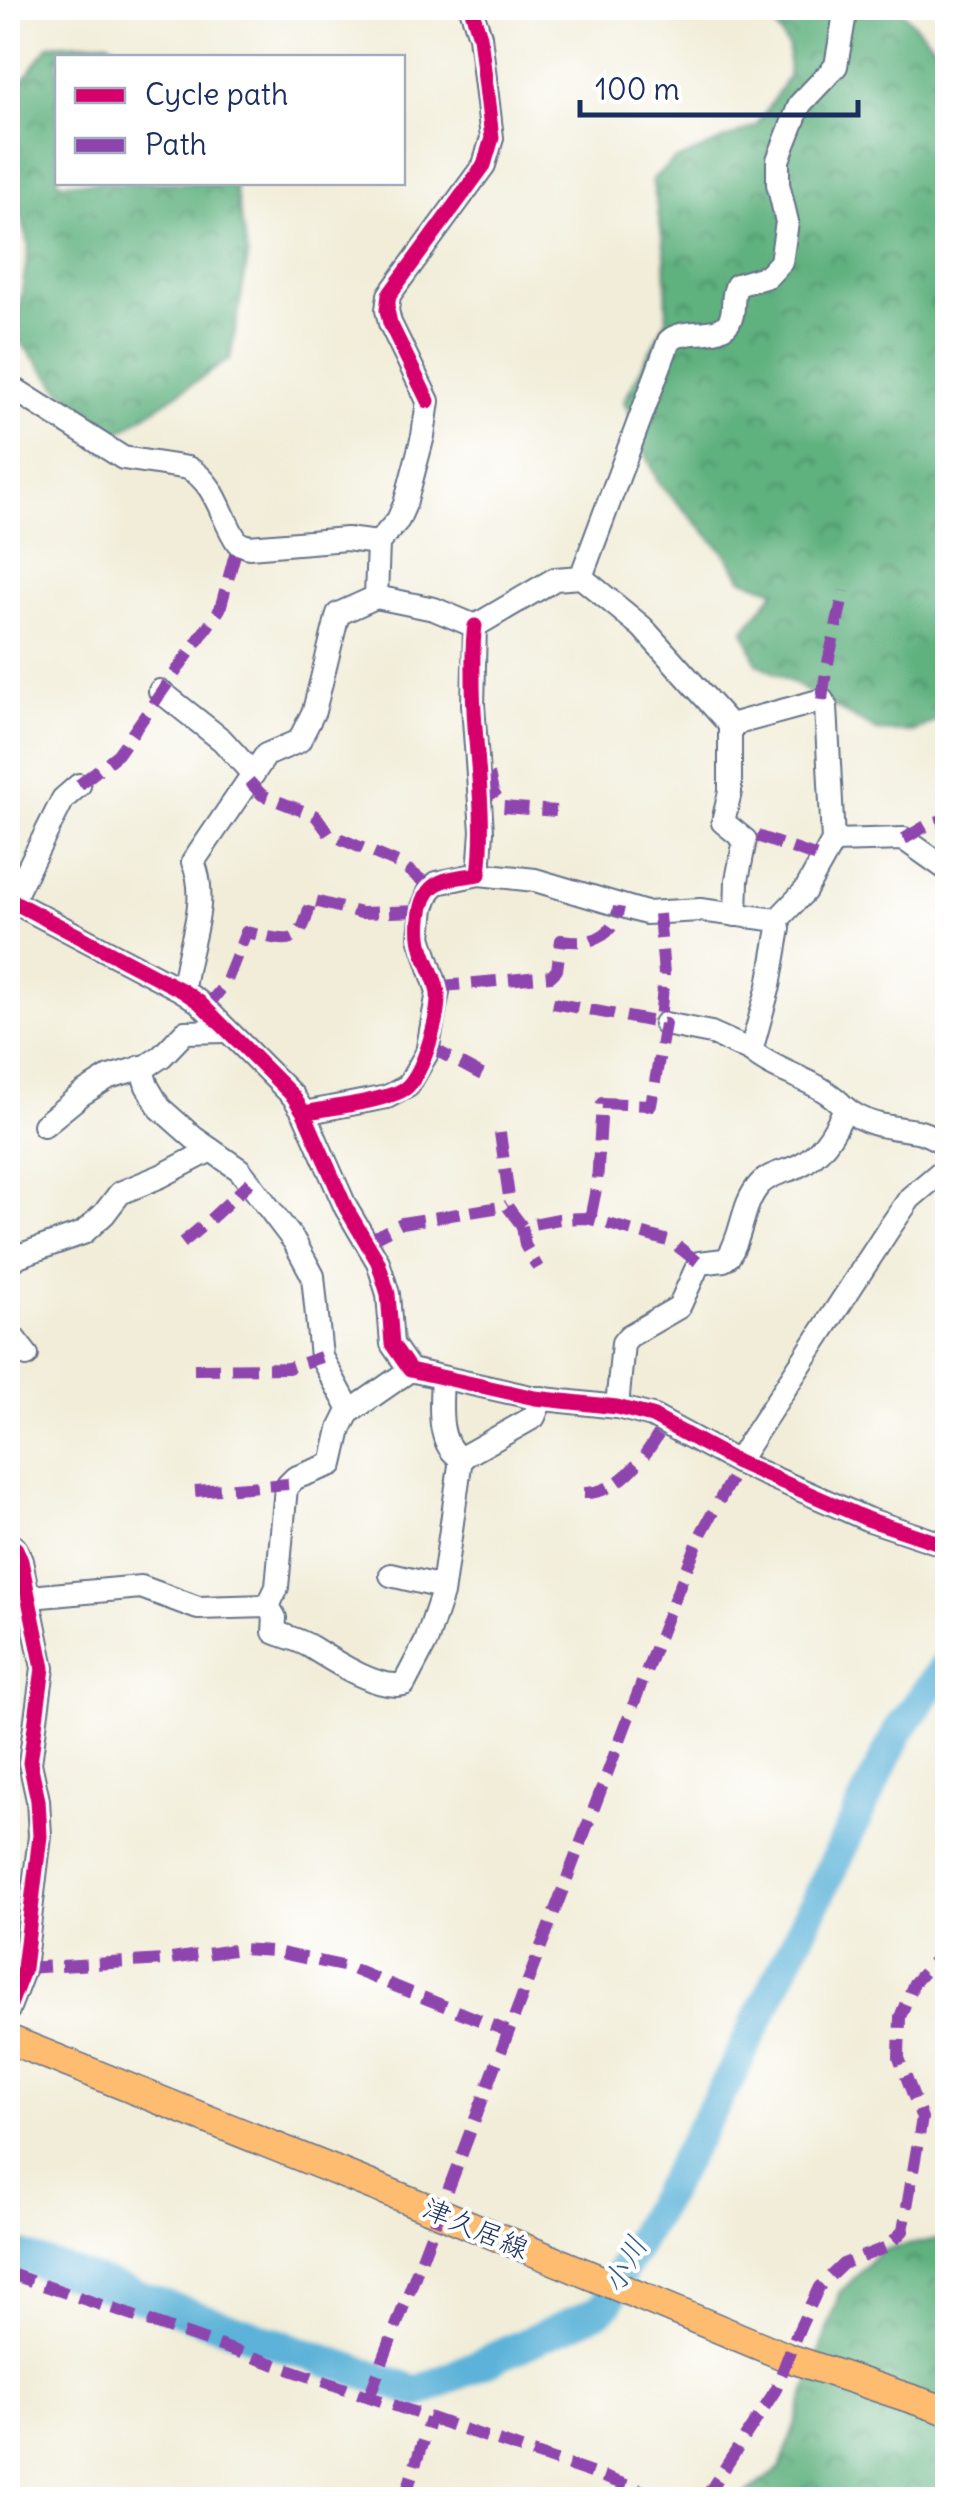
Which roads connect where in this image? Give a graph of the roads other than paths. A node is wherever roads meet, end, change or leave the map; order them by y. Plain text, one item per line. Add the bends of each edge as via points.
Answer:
1 (471, 8) edge
2 (846, 8) edge
3 (8, 385) edge
4 (378, 542) junction
5 (581, 577) junction
6 (376, 597) junction
7 (476, 626) junction
8 (160, 690) dead end
9 (730, 725) junction
10 (253, 774) junction
11 (79, 785) dead end
12 (832, 841) junction
13 (948, 870) edge
14 (478, 874) junction
15 (10, 900) edge
16 (736, 914) junction
17 (776, 920) junction
18 (183, 991) junction
19 (664, 1024) dead end
20 (226, 1031) junction
21 (750, 1051) junction
22 (141, 1068) junction
23 (846, 1108) junction
24 (304, 1114) junction
25 (44, 1125) dead end
26 (948, 1145) edge
27 (210, 1150) junction
28 (948, 1166) edge
29 (8, 1265) edge
30 (8, 1331) edge
31 (28, 1354) dead end
32 (410, 1370) junction
33 (442, 1378) junction
34 (542, 1398) junction
35 (617, 1407) junction
36 (350, 1410) junction
37 (461, 1458) junction
38 (738, 1462) junction
39 (8, 1542) edge
40 (948, 1546) edge
41 (390, 1575) dead end
42 (442, 1586) junction
43 (30, 1597) junction
44 (268, 1606) junction
45 (8, 2010) edge
46 (8, 2039) edge
47 (948, 2411) edge

1 - 4 street via 490,152 389,294 390,323 428,401 405,504
2 - 5 street via 836,66 800,104 778,160 788,222 781,262 768,276 737,284 726,325 682,332 669,342
3 - 4 street via 123,458 197,472 238,544
4 - 6 street
5 - 7 street via 555,578
5 - 9 street via 642,628
6 - 7 street via 434,608
6 - 10 street via 338,614 305,730 299,741 266,755
7 - 14 street
8 - 10 street
9 - 12 street via 822,700
9 - 16 street via 724,822 745,840
10 - 18 street via 193,862 200,894
11 - 15 street via 63,799
12 - 13 street via 904,839
12 - 17 street via 805,892
14 - 16 street via 552,884 646,913
14 - 24 street via 437,884 423,907 422,947 438,992 427,1053 408,1086 387,1097
15 - 18 street
16 - 17 street
17 - 21 street via 769,986
18 - 20 street
19 - 21 street via 711,1033
20 - 22 street via 185,1032
20 - 24 street
21 - 23 street via 818,1085
22 - 25 street via 109,1078
22 - 27 street via 160,1108
23 - 26 street via 890,1130 921,1132
23 - 35 street via 818,1152 761,1182 730,1256 698,1263 680,1307 630,1336
24 - 32 street via 378,1262 392,1344
27 - 29 street via 128,1188 83,1234
27 - 36 street via 240,1170 268,1202 313,1276 321,1357
28 - 38 street via 910,1198
30 - 31 street
32 - 33 street
32 - 36 street
33 - 34 street
33 - 37 street via 445,1442
34 - 35 street
34 - 37 street via 534,1416
35 - 38 street via 652,1416
36 - 44 street via 332,1464 286,1486 277,1587
37 - 42 street
38 - 40 street via 867,1519
39 - 43 street via 21,1561
41 - 42 street
42 - 44 street via 426,1642 398,1686 274,1632
43 - 44 street via 141,1587 198,1608
43 - 45 street via 44,1668 30,1762 40,1836 24,1968
46 - 47 main road, 津久居線 via 638,2297

